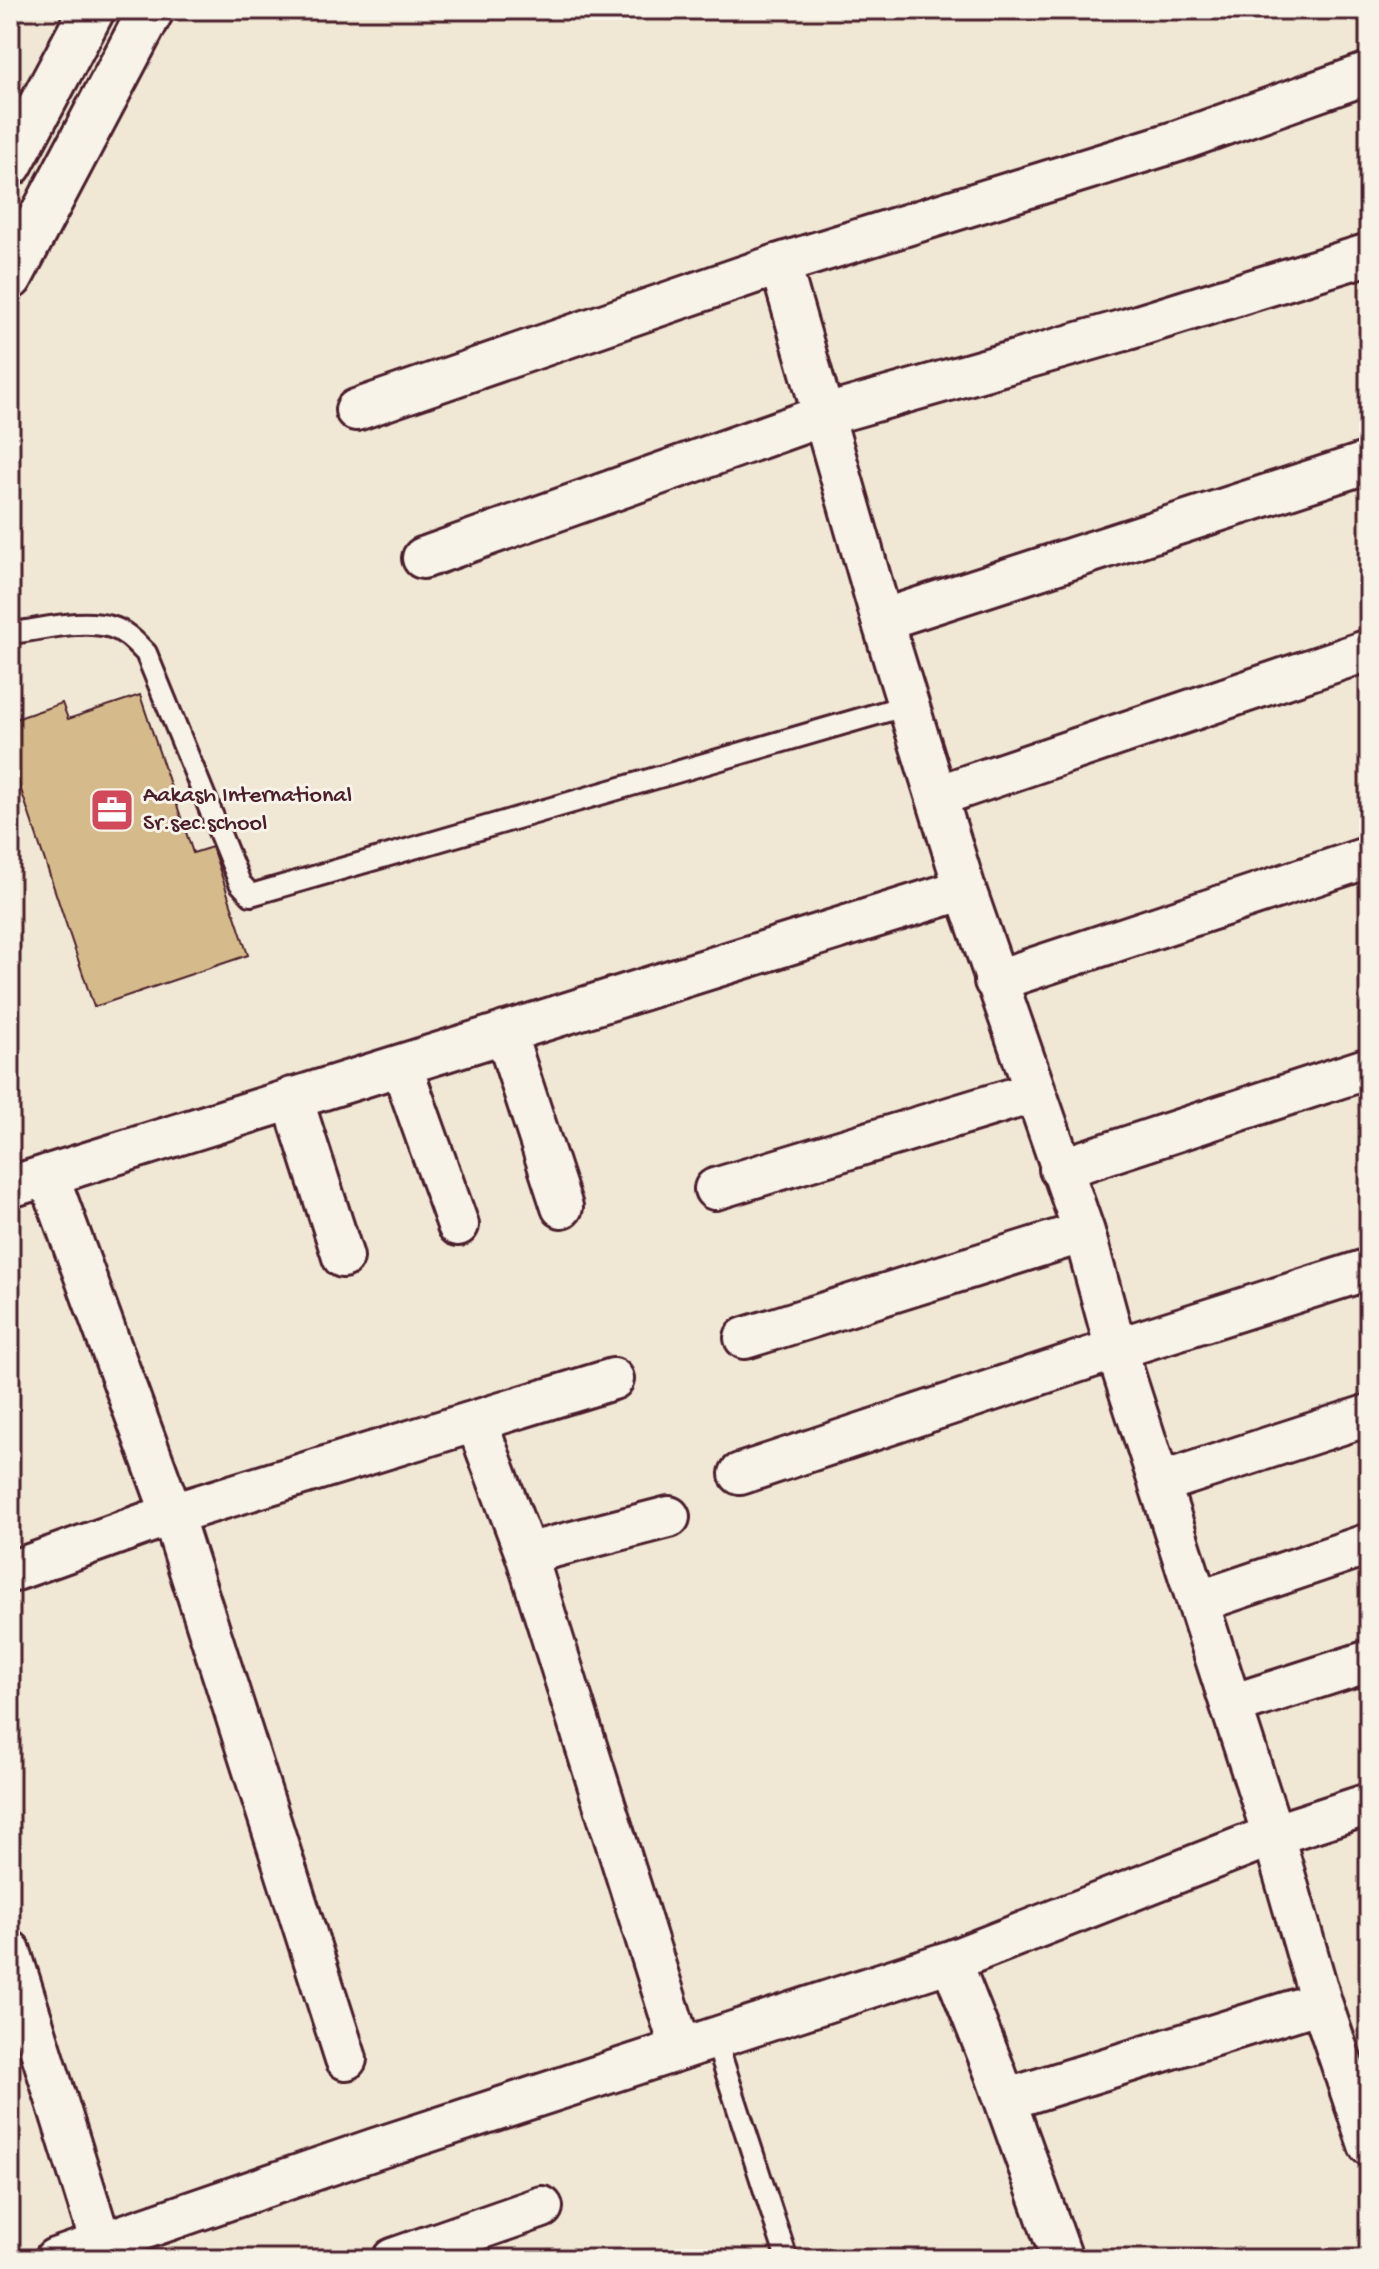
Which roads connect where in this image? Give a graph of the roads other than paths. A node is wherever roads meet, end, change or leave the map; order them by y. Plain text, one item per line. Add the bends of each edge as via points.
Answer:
1 (92, 10) edge
2 (151, 10) edge
3 (1369, 73) edge
4 (10, 164) edge
5 (1369, 254) edge
6 (780, 264) junction
7 (10, 277) edge
8 (356, 410) dead end
9 (822, 416) junction
10 (1369, 462) edge
11 (423, 558) dead end
12 (882, 620) junction
13 (10, 633) edge
14 (1369, 650) edge
15 (908, 705) junction
16 (937, 796) junction
17 (1369, 857) edge
18 (965, 889) junction
19 (995, 981) junction
20 (505, 1032) junction
21 (401, 1065) junction
22 (1369, 1068) edge
23 (1035, 1092) junction
24 (292, 1098) junction
25 (1060, 1169) junction
26 (48, 1175) junction
27 (10, 1187) edge
28 (715, 1189) dead end
29 (562, 1207) dead end
30 (458, 1225) dead end
31 (1084, 1232) junction
32 (343, 1257) dead end
33 (1369, 1269) edge
34 (745, 1338) dead end
35 (1116, 1349) junction
36 (613, 1379) dead end
37 (1369, 1415) edge
38 (476, 1421) junction
39 (740, 1474) dead end
40 (1160, 1483) junction
41 (172, 1514) junction
42 (669, 1517) dead end
43 (1369, 1544) edge
44 (526, 1554) junction
45 (10, 1572) edge
46 (1198, 1602) junction
47 (1369, 1661) edge
48 (1232, 1705) junction
49 (1369, 1804) edge
50 (1273, 1835) junction
51 (10, 1951) edge
52 (951, 1961) junction
53 (1321, 2002) junction
54 (698, 2043) junction
55 (346, 2059) dead end
56 (1005, 2100) junction
57 (1369, 2145) edge
58 (542, 2207) dead end
59 (103, 2251) edge
60 (55, 2259) edge
61 (393, 2259) edge
62 (787, 2259) edge
63 (1062, 2259) edge

1 - 4 main road
2 - 7 main road
3 - 6 street via 1178,141
5 - 9 street
6 - 8 street
6 - 9 street
9 - 11 street
9 - 12 street
10 - 12 street
12 - 15 street
13 - 15 lane via 111,627 146,653 240,883 251,895
14 - 16 street
15 - 16 street
16 - 18 street
17 - 19 street
18 - 19 street
18 - 20 street
19 - 23 street
20 - 21 street
20 - 29 street
21 - 24 street
21 - 30 street
22 - 25 street
23 - 25 street
23 - 28 street
24 - 26 street
24 - 32 street
25 - 31 street
26 - 27 street
26 - 41 street
31 - 34 street
31 - 35 street
33 - 35 street
35 - 39 street
35 - 40 street
36 - 38 street
37 - 40 street
38 - 41 street
38 - 44 street
40 - 46 street
41 - 45 street
41 - 55 street
42 - 44 street
43 - 46 street
44 - 54 street
46 - 48 street
47 - 48 street
48 - 50 street
49 - 50 street
50 - 52 street
50 - 53 street
51 - 59 street
52 - 54 street
52 - 56 street
53 - 56 street
53 - 57 street
54 - 59 street
54 - 62 lane
56 - 63 street
58 - 61 street
59 - 60 street

